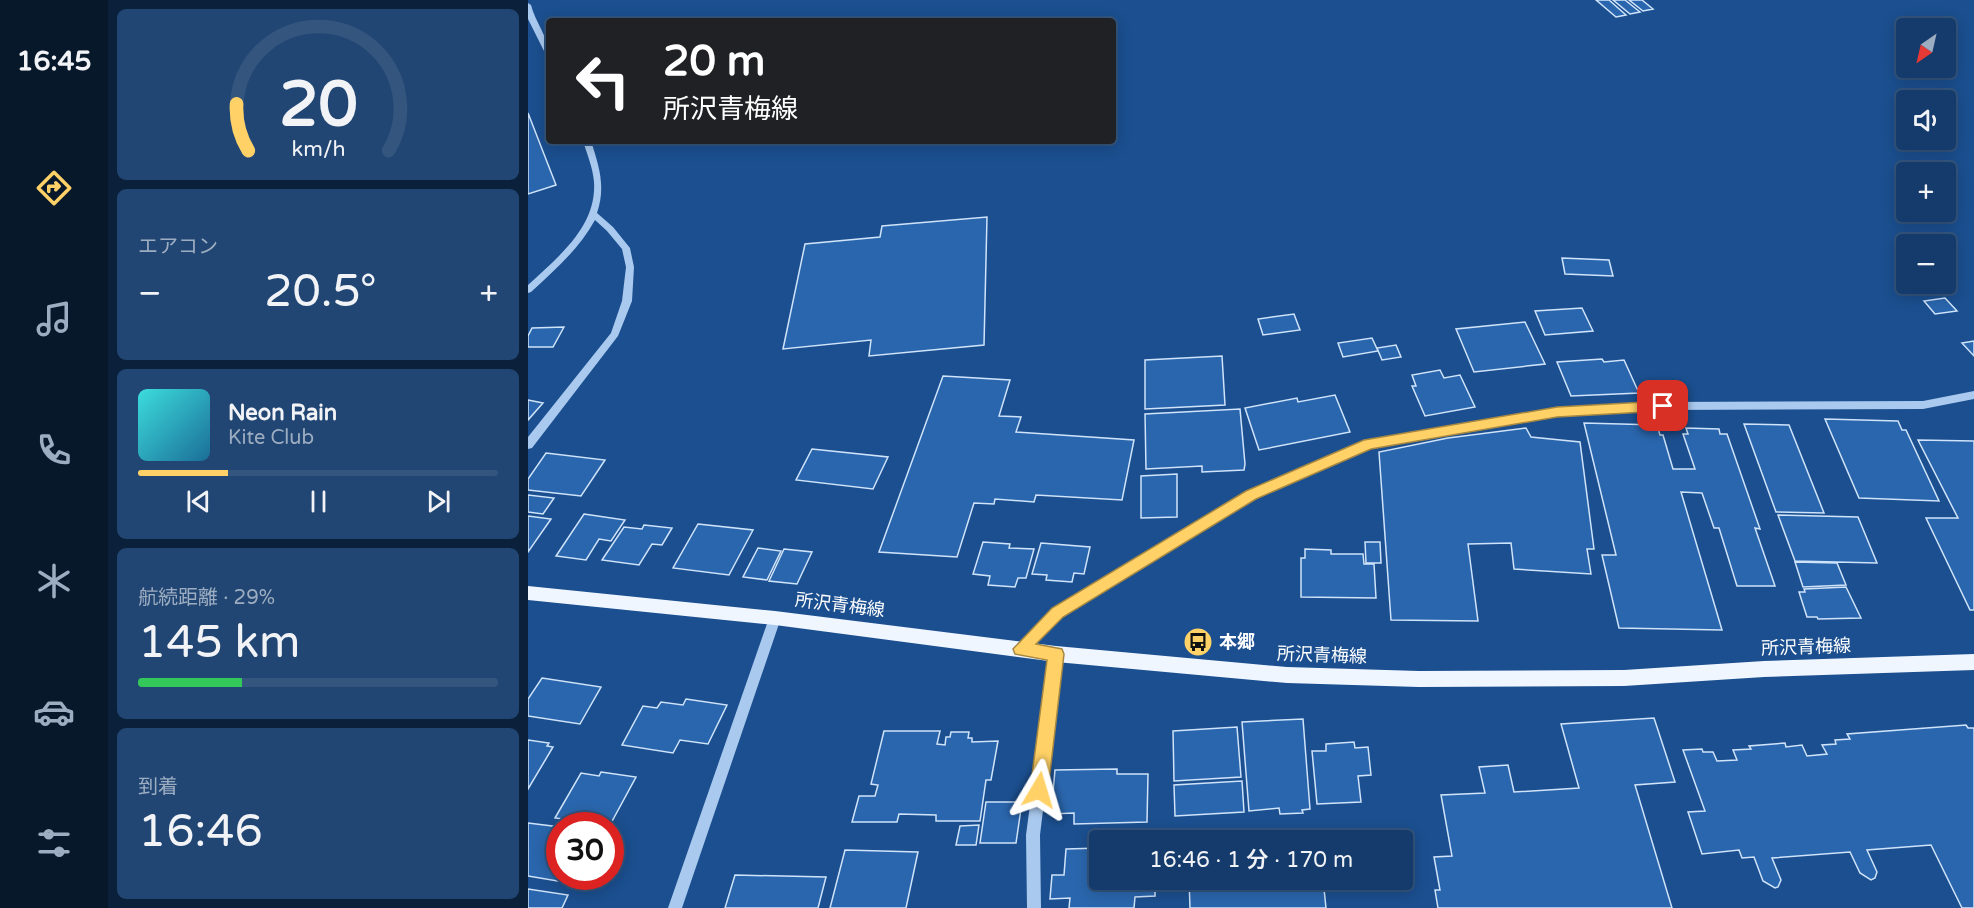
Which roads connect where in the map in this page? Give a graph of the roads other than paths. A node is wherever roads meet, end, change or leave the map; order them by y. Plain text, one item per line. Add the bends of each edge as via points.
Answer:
1 (528, 4) edge
2 (546, 47) edge
3 (588, 144) edge
4 (593, 214) junction
5 (528, 290) edge
6 (1974, 395) edge
7 (528, 445) edge
8 (528, 592) edge
9 (775, 618) junction
10 (1021, 649) junction
11 (1056, 654) junction
12 (1974, 662) edge
13 (675, 908) edge
14 (1034, 908) edge

1 - 2 street
3 - 4 street via 598,185
4 - 5 street via 582,236
4 - 7 street via 626,248 630,267 627,301 615,334
6 - 10 street via 1923,405 1663,406 1557,412 1369,444 1251,495 1057,612
8 - 9 main road, 所沢青梅線
9 - 10 main road, 所沢青梅線
9 - 13 street
10 - 11 main road, 所沢青梅線
11 - 12 main road, 所沢青梅線 via 1287,675 1419,679 1624,678
11 - 14 street via 1033,835

